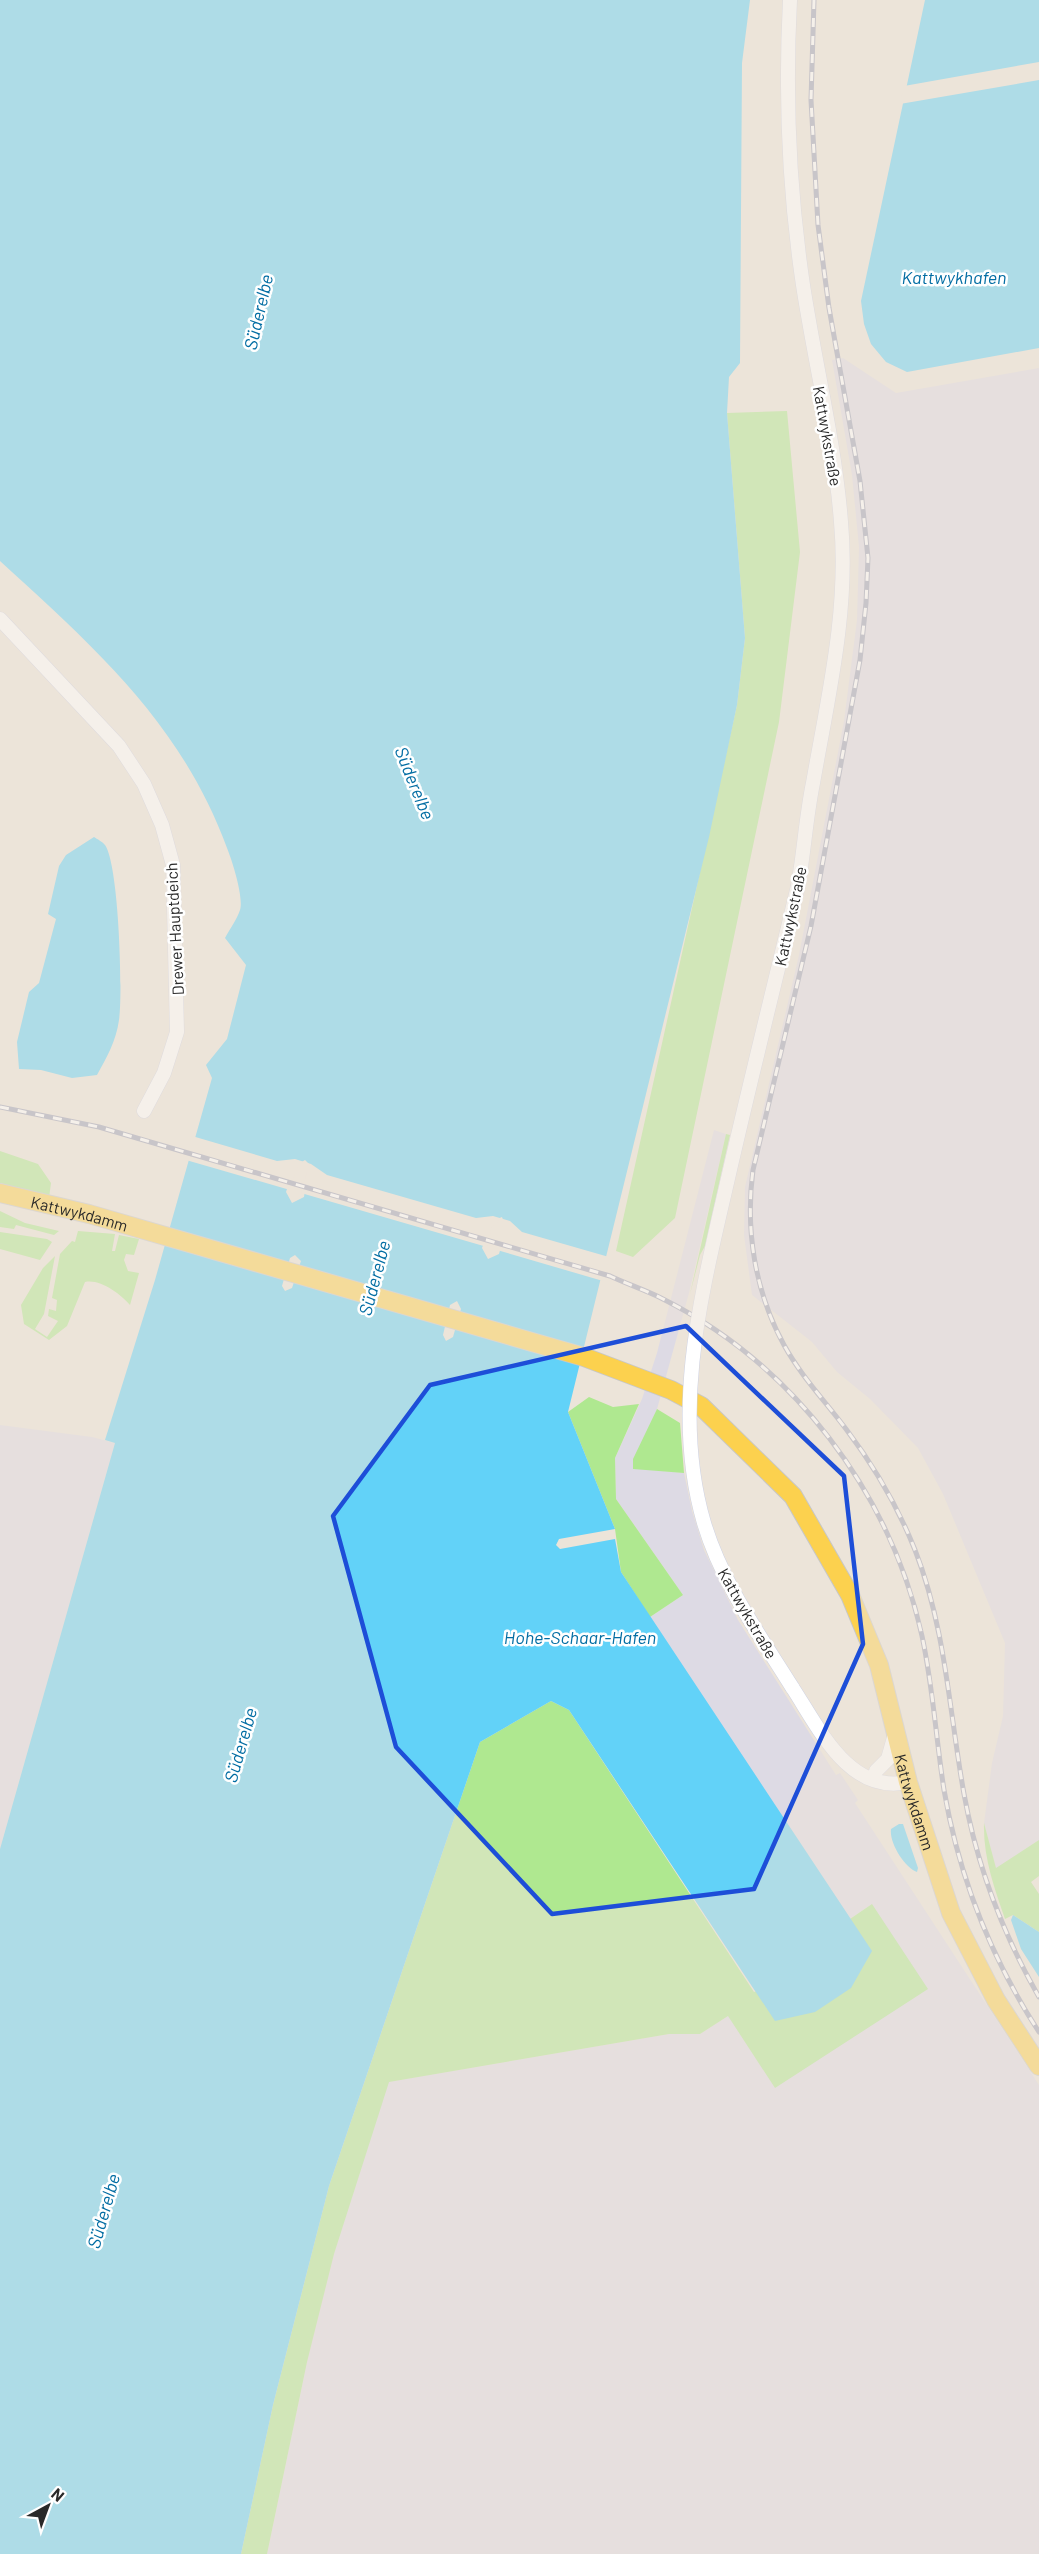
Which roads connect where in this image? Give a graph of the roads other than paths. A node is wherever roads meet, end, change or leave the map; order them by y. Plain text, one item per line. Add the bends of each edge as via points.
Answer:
1 (790, 0) edge
2 (0, 619) edge
3 (144, 1111) dead end
4 (0, 1193) edge
5 (896, 1729) junction
6 (871, 1774) junction
7 (908, 1782) junction
8 (1039, 2066) edge

1 - 6 street, Kattwykstraße, bridge via 788,104 796,226 833,454 842,524 843,581 837,649 798,886 703,1297 691,1369 689,1421 695,1484 711,1544 733,1592 841,1760 855,1771
2 - 3 street, Drewer Hauptdeich via 119,746 144,784 162,825 173,865 177,1032 164,1072
4 - 5 main road, Kattwykdamm via 159,1234 584,1357 670,1394 759,1465 811,1528 841,1576 862,1621 879,1665
5 - 6 street via 888,1759
5 - 7 main road, Kattwykdamm
6 - 7 street, Kattwykstraße via 875,1781
7 - 8 main road, Kattwykdamm via 951,1913 991,1991

